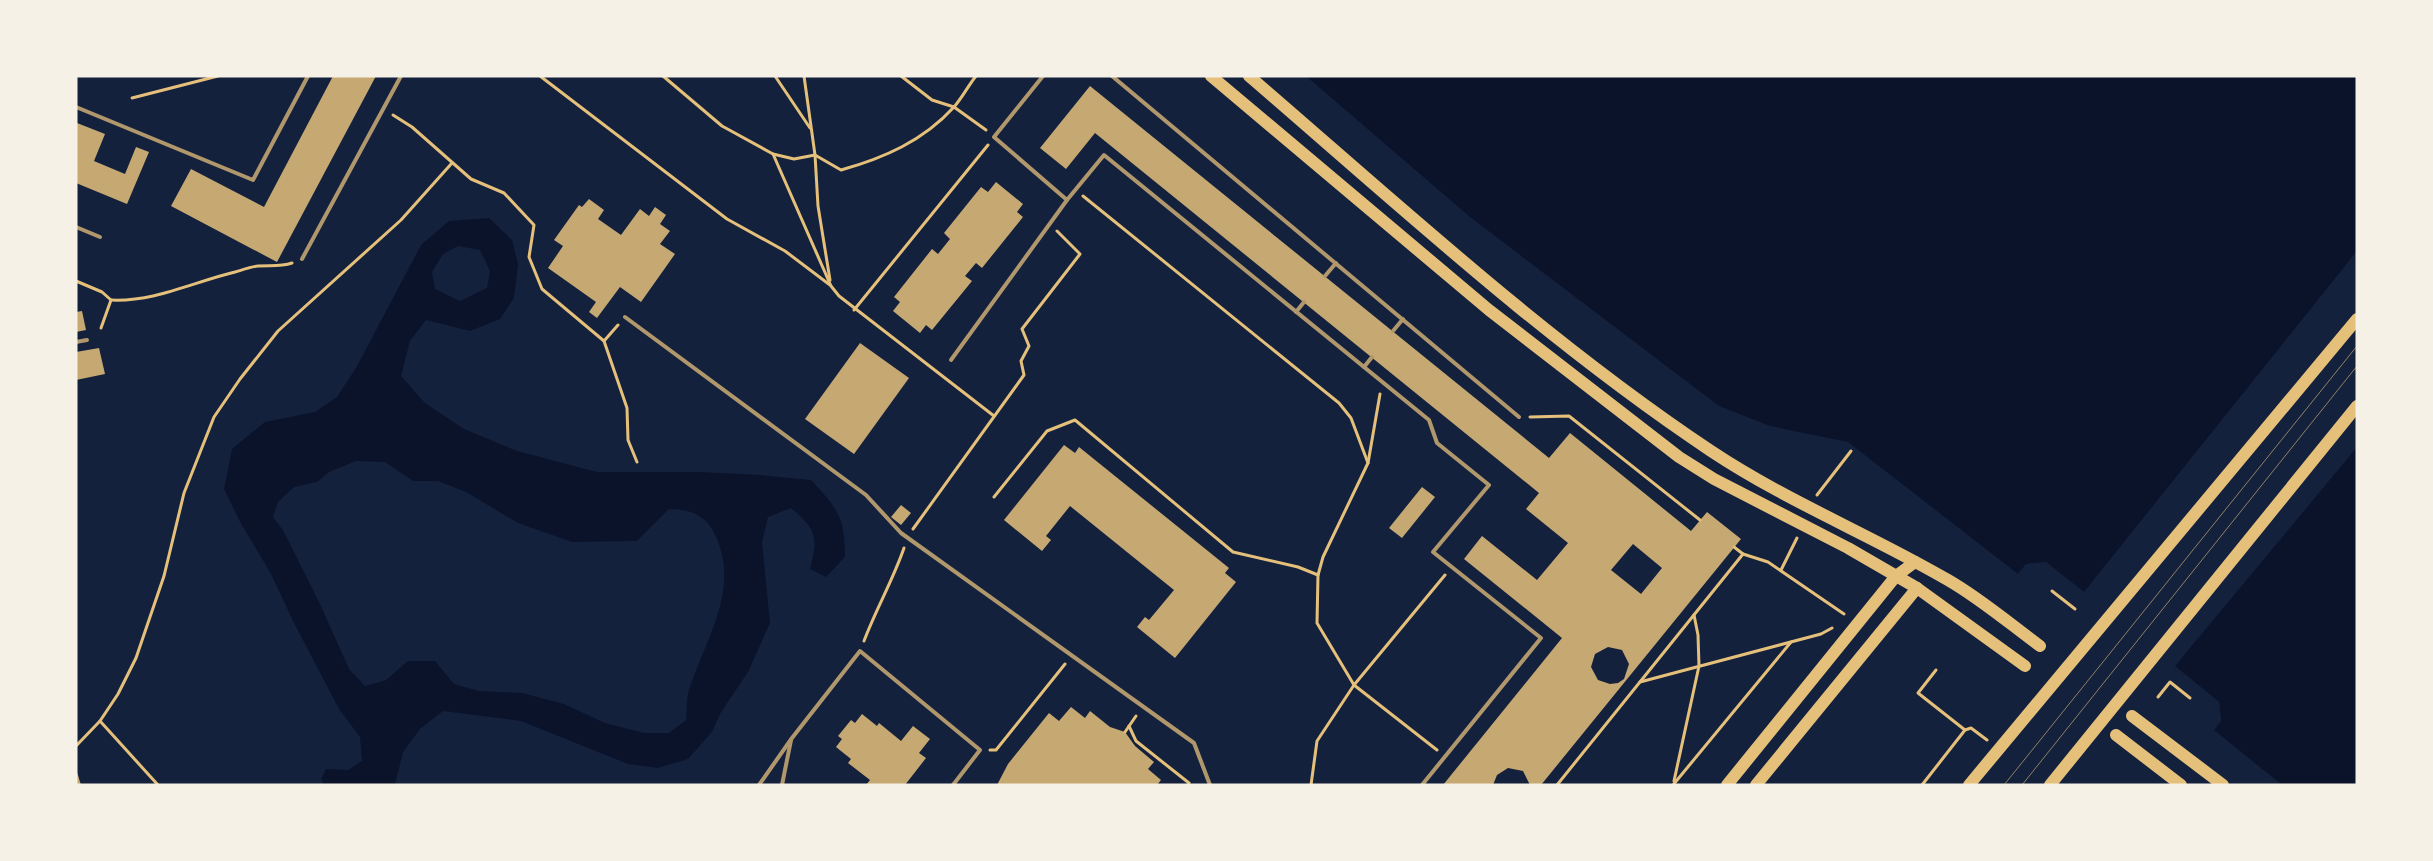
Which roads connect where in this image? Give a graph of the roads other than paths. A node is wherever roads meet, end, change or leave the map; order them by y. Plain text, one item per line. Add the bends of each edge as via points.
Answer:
1 (308, 76) edge
2 (402, 76) edge
3 (1043, 76) edge
4 (1112, 76) edge
5 (1211, 76) edge
6 (1249, 76) edge
7 (76, 107) edge
8 (1067, 200) junction
9 (76, 227) edge
10 (100, 237) dead end
11 (302, 259) road end
12 (1336, 263) junction
13 (1325, 276) dead end
14 (1304, 302) dead end
15 (1296, 312) junction
16 (625, 317) road end
17 (2357, 318) edge
18 (1403, 319) junction
19 (1393, 331) dead end
20 (87, 340) dead end
21 (76, 342) edge
22 (1372, 357) dead end
23 (951, 360) dead end
24 (1364, 367) junction
25 (2357, 406) edge
26 (1519, 417) road end
27 (1915, 562) junction
28 (1896, 576) junction
29 (1917, 588) junction
30 (2040, 646) dead end
31 (2024, 666) dead end
32 (2132, 716) dead end
33 (2116, 735) dead end
34 (792, 738) junction
35 (759, 785) edge
36 (782, 785) edge
37 (954, 785) edge
38 (1210, 785) edge
39 (1422, 785) edge
40 (1727, 785) edge
41 (1756, 785) edge
42 (1969, 785) edge
43 (2050, 785) edge
44 (2181, 785) edge
45 (2223, 785) edge

1 - 7 lane via 253,180
2 - 11 lane
3 - 8 lane via 994,137
4 - 12 lane
5 - 28 main road via 1489,310 1672,451 1714,479
6 - 27 main road via 1498,289 1656,413 1714,454 1759,480
8 - 15 lane via 1104,155
8 - 23 lane
9 - 10 lane
12 - 13 lane
12 - 18 lane
14 - 15 lane
15 - 24 lane
16 - 38 lane via 866,495 907,538 1194,743
17 - 42 main road
18 - 19 lane
18 - 26 lane
20 - 21 lane
22 - 24 lane
24 - 39 lane via 1429,420 1437,443 1489,485 1433,552 1541,638
25 - 43 main road
27 - 28 main road
27 - 29 main road
27 - 30 main road via 1951,582
28 - 29 main road
28 - 40 main road
29 - 31 main road
29 - 41 main road
32 - 45 main road
33 - 44 main road
34 - 35 lane
34 - 36 lane
34 - 37 lane via 860,651 980,750

